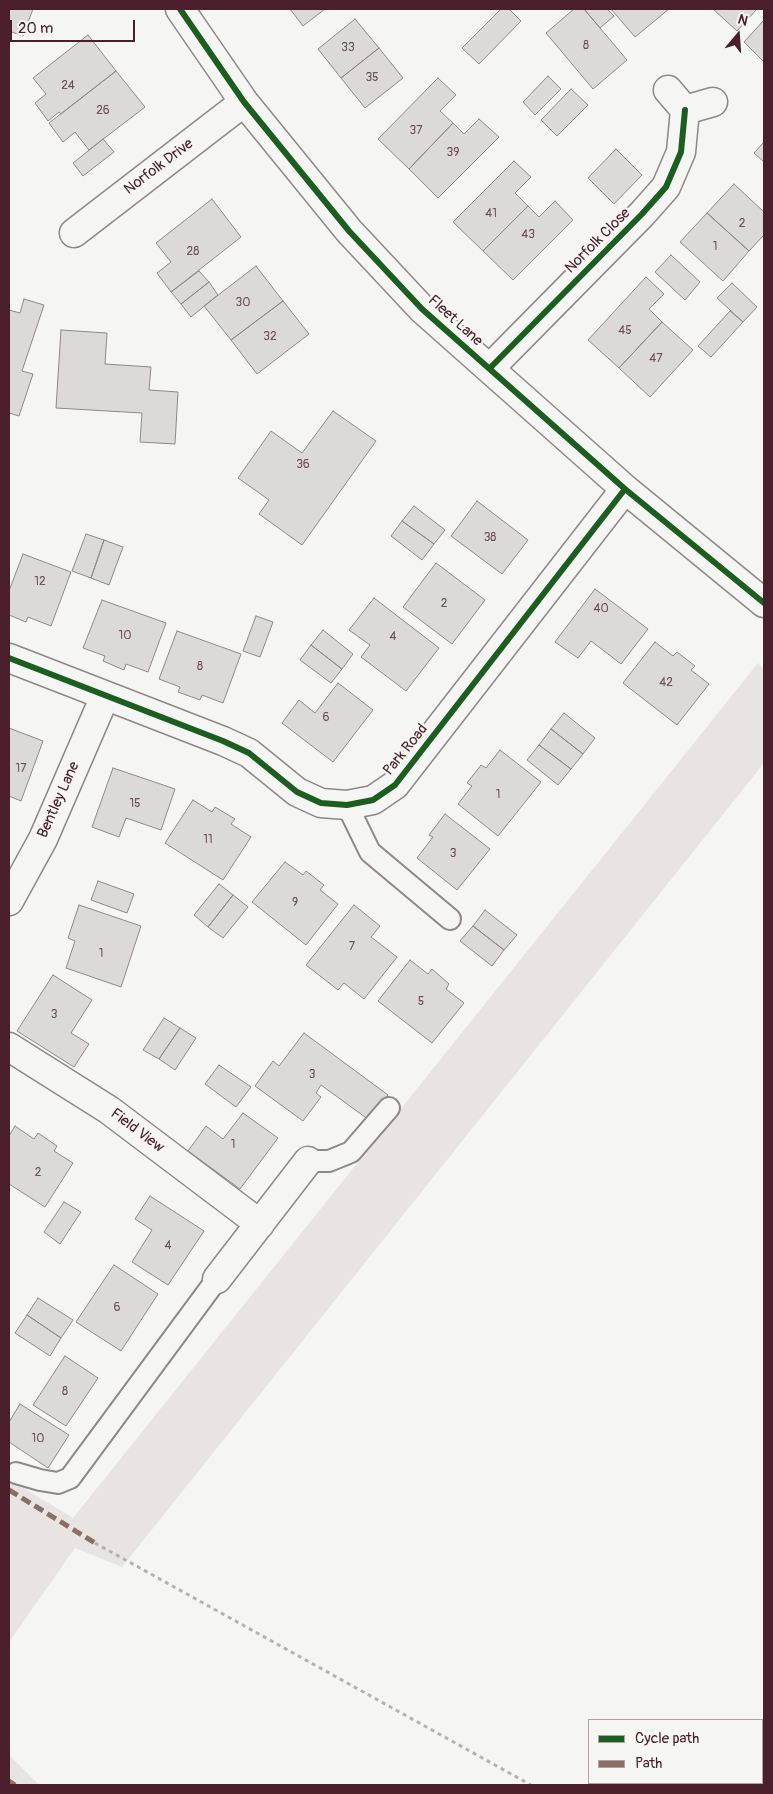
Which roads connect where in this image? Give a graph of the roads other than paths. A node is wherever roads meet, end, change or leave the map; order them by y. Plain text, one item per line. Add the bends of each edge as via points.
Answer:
1 (180, 9) edge
2 (244, 102) junction
3 (713, 102) dead end
4 (74, 233) dead end
5 (490, 368) junction
6 (625, 489) junction
7 (764, 603) edge
8 (9, 658) edge
9 (105, 696) junction
10 (348, 805) junction
11 (9, 901) edge
12 (450, 919) dead end
13 (9, 1047) edge
14 (389, 1108) dead end
15 (308, 1161) joint
16 (260, 1224) junction
17 (217, 1279) joint
18 (16, 1473) dead end

1 - 2 street, Fleet Lane
2 - 4 street, Norfolk Drive
2 - 5 street, Fleet Lane via 349,232 422,310
3 - 5 street, Norfolk Close via 677,100 681,152 666,187
5 - 6 street, Fleet Lane
6 - 7 street, Fleet Lane
6 - 10 street, Park Road via 395,785 373,800
8 - 9 street, Park Road
9 - 10 street, Park Road via 223,740 249,753 297,792 321,803
9 - 11 street, Bentley Lane via 43,839
10 - 12 lane via 370,852
13 - 16 street, Field View via 109,1110
14 - 15 lane via 351,1152 328,1161
15 - 16 street
16 - 17 street
17 - 18 lane via 70,1478 58,1484

